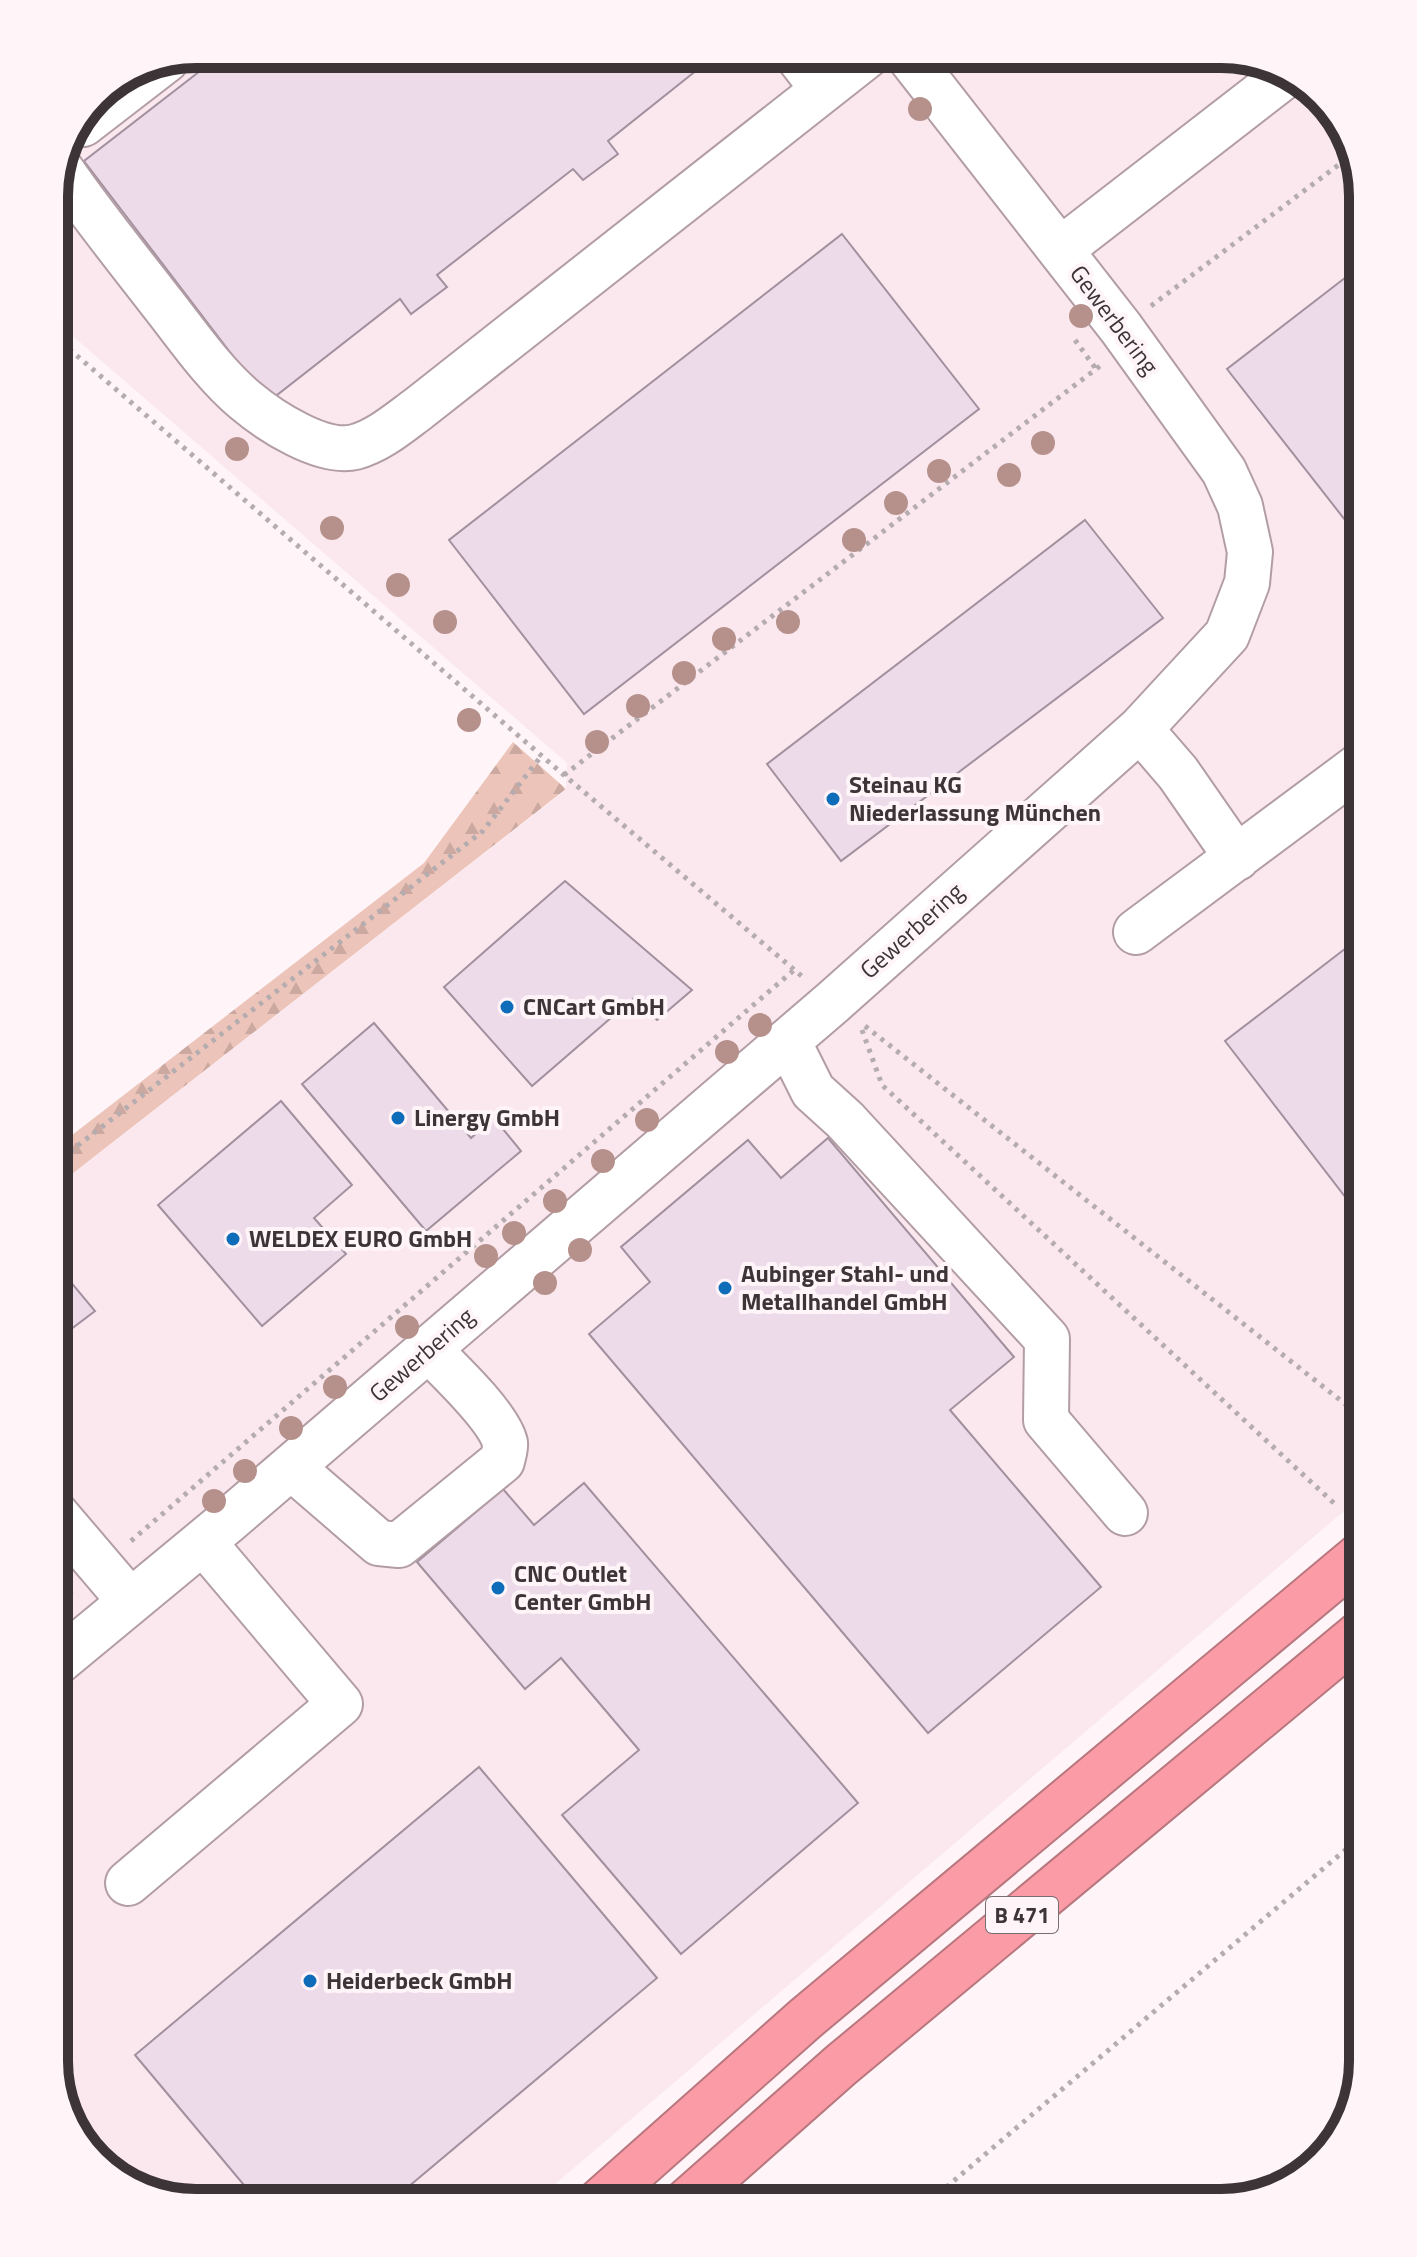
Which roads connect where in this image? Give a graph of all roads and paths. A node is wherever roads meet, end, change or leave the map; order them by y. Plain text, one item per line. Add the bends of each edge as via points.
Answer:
1 (807, 68) edge
2 (851, 68) edge
3 (918, 68) edge
4 (1278, 81) edge
5 (136, 83) edge
6 (823, 89) junction
7 (105, 107) edge
8 (1344, 161) edge
9 (69, 181) edge
10 (1060, 250) junction
11 (1126, 335) junction
12 (68, 348) edge
13 (1140, 729) junction
14 (542, 755) junction
15 (1349, 774) edge
16 (564, 775) junction
17 (1237, 858) junction
18 (1136, 932) dead end
19 (794, 970) junction
20 (845, 1012) junction
21 (788, 1041) junction
22 (68, 1153) edge
23 (428, 1349) junction
24 (1349, 1407) edge
25 (291, 1467) junction
26 (1337, 1506) dead end
27 (1125, 1513) dead end
28 (68, 1528) edge
29 (203, 1542) junction
30 (1349, 1565) edge
31 (100, 1566) junction
32 (68, 1594) edge
33 (129, 1600) junction
34 (1349, 1643) edge
35 (68, 1653) edge
36 (1349, 1847) edge
37 (128, 1883) dead end
38 (614, 2189) edge
39 (701, 2189) edge
40 (944, 2189) edge

1 - 6 street
2 - 6 street
3 - 10 street, Gewerbering
4 - 10 street
5 - 7 street
6 - 9 street via 418,409 354,448 315,443 281,427 244,399 203,355
8 - 11 path
10 - 11 street, Gewerbering
11 - 13 street, Gewerbering via 1224,471 1240,506 1250,552 1247,583 1227,635
11 - 16 path
12 - 14 path
13 - 17 street
13 - 20 street, Gewerbering
14 - 16 path
14 - 22 path via 483,831
15 - 17 street
16 - 19 path
17 - 18 street
19 - 20 path
19 - 31 path
20 - 21 street, Gewerbering
20 - 24 path
20 - 26 path via 882,1085
21 - 23 street, Gewerbering
21 - 27 street via 813,1091 1047,1339 1046,1420
23 - 25 street, Gewerbering
23 - 25 street via 495,1423 506,1444 502,1461 399,1545 379,1543
25 - 29 street, Gewerbering
28 - 31 street
29 - 33 street, Gewerbering
29 - 37 street via 340,1704
30 - 38 highway, B 471 via 805,2019
31 - 32 path
31 - 33 street
33 - 35 street, Gewerbering
34 - 39 highway, B 471 via 841,2065
36 - 40 path

